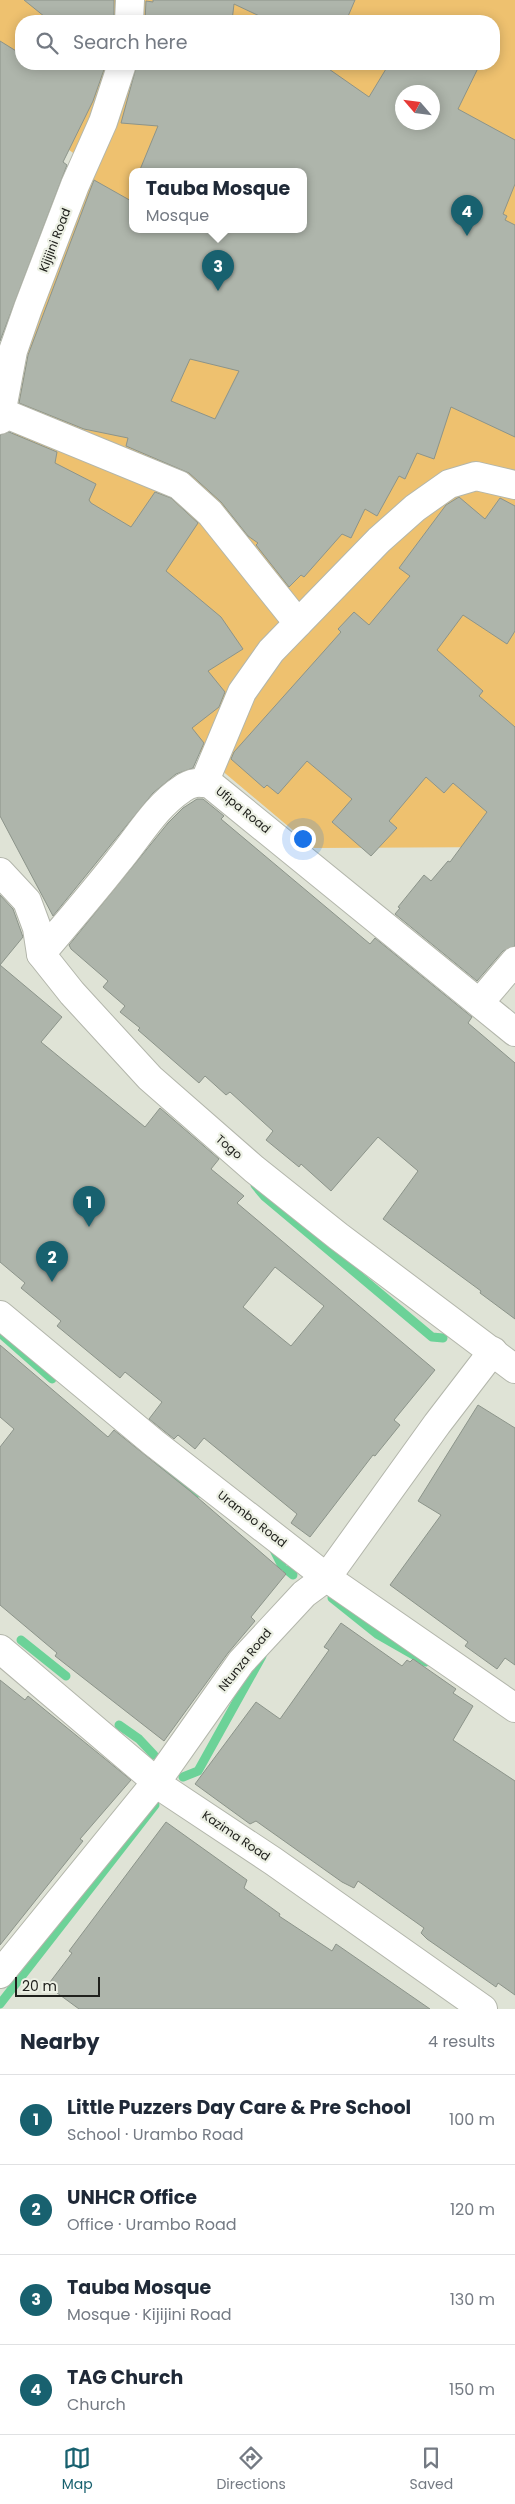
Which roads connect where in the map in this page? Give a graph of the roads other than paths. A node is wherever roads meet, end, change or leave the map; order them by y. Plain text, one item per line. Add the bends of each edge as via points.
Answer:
1 (130, 0) edge
2 (129, 15) edge
3 (120, 70) edge
4 (7, 350) edge
5 (1, 416) edge
6 (515, 486) edge
7 (298, 623) junction
8 (204, 782) junction
9 (1, 869) edge
10 (41, 954) junction
11 (515, 961) edge
12 (480, 1002) junction
13 (515, 1032) edge
14 (0, 1315) edge
15 (493, 1350) junction
16 (515, 1369) edge
17 (327, 1578) junction
18 (0, 1649) edge
19 (515, 1708) edge
20 (157, 1781) junction
21 (0, 1974) edge
22 (482, 2009) edge

1 - 2 street
3 - 4 street, Kijijini Road via 103,122
4 - 5 street, Kijijini Road
5 - 7 street via 179,485 210,513
6 - 7 street via 476,476 449,484 379,540
7 - 8 street via 271,651 242,692
8 - 10 street, Ufipa Road via 194,782 182,788 162,804 112,870
8 - 12 street, Ufipa Road
9 - 10 street via 27,901 37,928
10 - 15 street, Togo via 150,1078 254,1169 338,1236
11 - 12 street
12 - 13 street, Ufipa Road
14 - 17 street, Urambo Road via 154,1443
15 - 16 street, Togo
15 - 17 street, Ntunza Road
17 - 19 street, Urambo Road
17 - 20 street, Ntunza Road via 304,1594 241,1662
18 - 20 street, Kazima Road
20 - 21 street, Ntunza Road
20 - 22 street, Kazima Road

